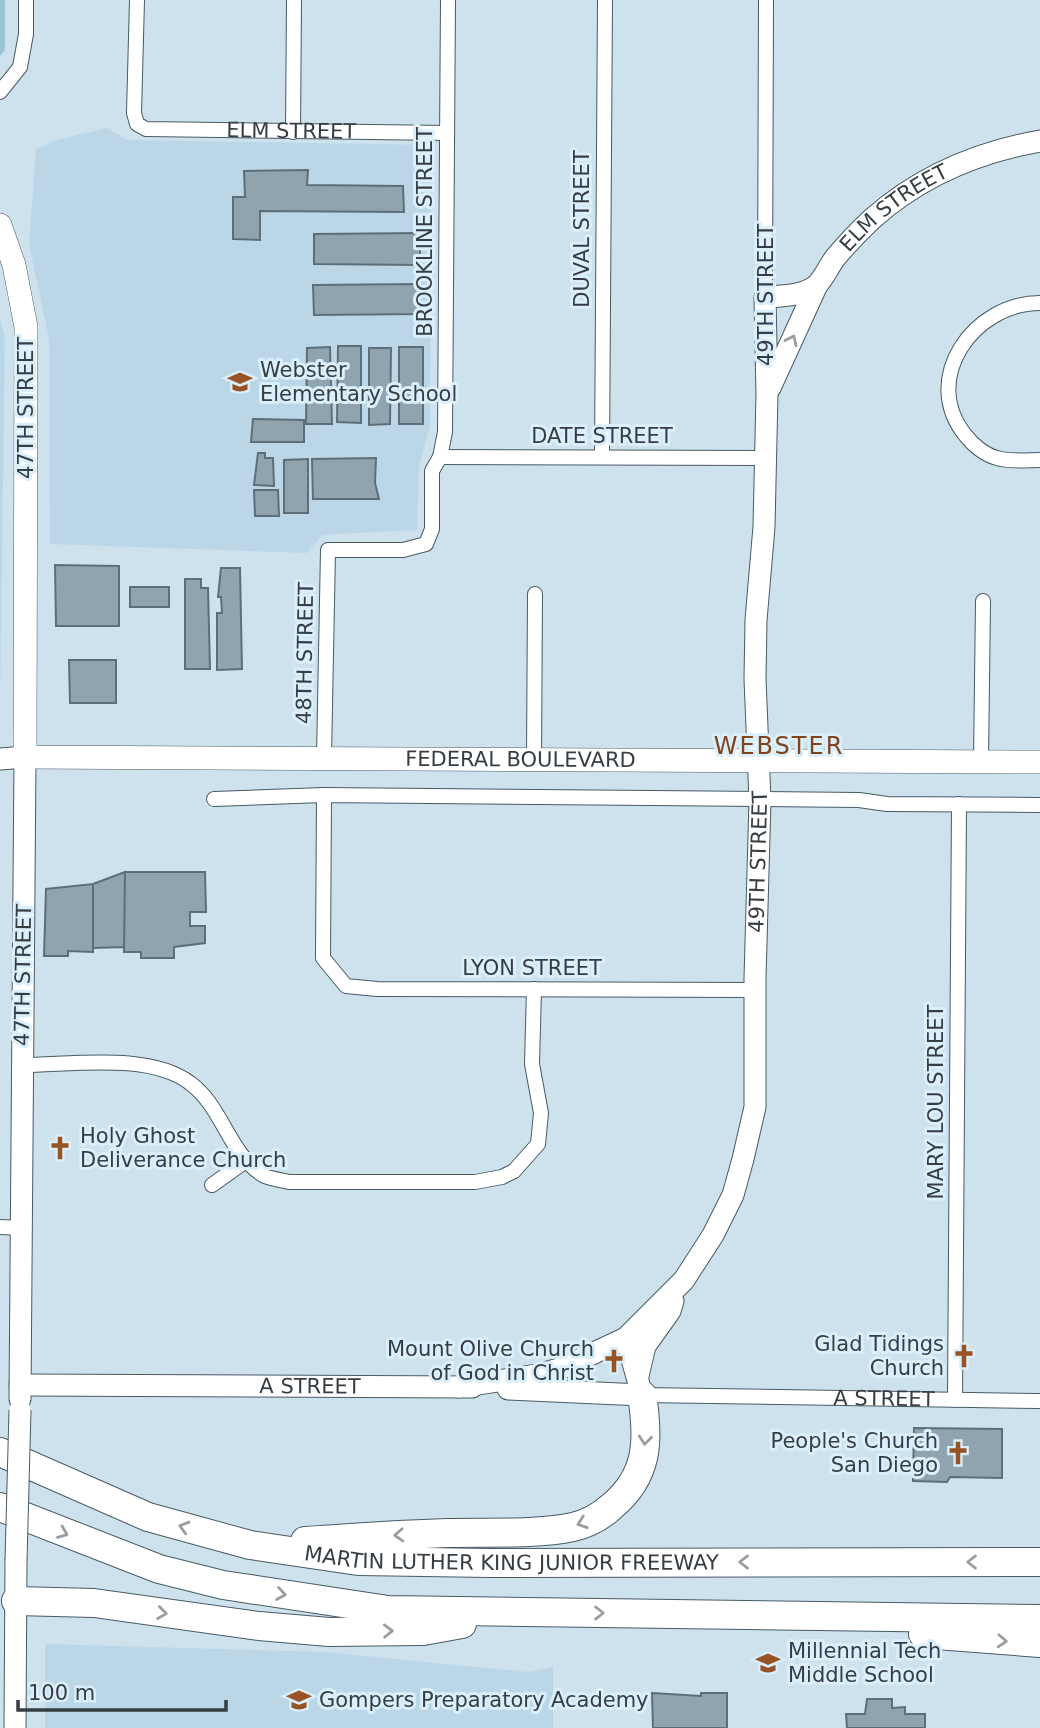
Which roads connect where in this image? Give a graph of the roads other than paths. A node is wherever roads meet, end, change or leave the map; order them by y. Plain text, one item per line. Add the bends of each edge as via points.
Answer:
1 (26, 0) edge
2 (137, 0) edge
3 (294, 0) edge
4 (448, 0) edge
5 (605, 0) edge
6 (766, 0) edge
7 (0, 92) edge
8 (293, 132) junction
9 (447, 133) junction
10 (1040, 141) edge
11 (0, 225) edge
12 (817, 285) junction
13 (765, 297) junction
14 (1040, 303) edge
15 (766, 394) junction
16 (440, 457) junction
17 (602, 457) junction
18 (764, 458) junction
19 (1040, 460) edge
20 (327, 550) joint
21 (535, 594) dead end
22 (983, 601) dead end
23 (25, 757) junction
24 (324, 757) junction
25 (534, 758) junction
26 (0, 759) edge
27 (758, 760) junction
28 (981, 761) junction
29 (1040, 762) edge
30 (324, 795) junction
31 (214, 799) dead end
32 (760, 800) junction
33 (958, 804) junction
34 (1040, 805) edge
35 (534, 989) junction
36 (755, 990) junction
37 (22, 1065) junction
38 (247, 1160) junction
39 (212, 1185) dead end
40 (0, 1227) edge
41 (22, 1228) junction
42 (676, 1289) junction
43 (626, 1338) junction
44 (20, 1385) junction
45 (458, 1387) junction
46 (640, 1387) junction
47 (956, 1400) junction
48 (1040, 1401) edge
49 (0, 1452) edge
50 (0, 1507) edge
51 (250, 1545) junction
52 (1040, 1562) edge
53 (16, 1601) junction
54 (531, 1613) junction
55 (715, 1613) junction
56 (1040, 1619) edge
57 (1040, 1643) edge
58 (15, 1728) edge

1 - 7 street via 20,67
2 - 8 street, ELM STREET via 137,124 146,130
3 - 8 street
4 - 9 street, BROOKLINE STREET
5 - 17 street, DUVAL STREET
6 - 13 street, 49TH STREET
8 - 9 street, ELM STREET
9 - 16 street, BROOKLINE STREET via 445,432
10 - 12 street, ELM STREET via 960,163 915,187 872,219
11 - 23 main road, 47TH STREET via 14,265 26,327
12 - 13 street via 804,292
15 -> 12 street, ELM STREET
13 - 15 street, 49TH STREET
14 - 19 street via 1014,306 988,318 969,336 953,362 949,383 956,420 976,447 997,458
15 - 18 street, 49TH STREET
16 - 17 street, DATE STREET
16 - 20 street, BROOKLINE STREET via 432,471 432,529 426,544 402,550
17 - 18 street, DATE STREET
18 - 27 street, 49TH STREET via 756,620
20 - 24 street, 48TH STREET
21 - 25 street
22 - 28 street
23 - 24 main road, FEDERAL BOULEVARD
23 - 26 street, FEDERAL BOULEVARD
23 - 37 street, 47TH STREET
24 - 25 main road, FEDERAL BOULEVARD
25 - 27 main road, FEDERAL BOULEVARD
27 - 28 main road, FEDERAL BOULEVARD
27 - 32 street, 49TH STREET
28 - 29 main road, FEDERAL BOULEVARD
30 - 31 street
30 - 32 street
30 - 35 street, LYON STREET via 323,958 346,986
32 - 33 street
32 - 36 street, 49TH STREET
33 - 34 street
33 - 47 street, MARY LOU STREET
35 - 36 street, LYON STREET
35 - 38 street via 532,1064 541,1113 538,1144 514,1171 475,1182 289,1182 264,1175
36 - 42 street, 49TH STREET via 755,1107 743,1159 733,1195 713,1235
37 - 38 street via 134,1063 167,1071 191,1083 216,1111
37 - 41 street, 47TH STREET
38 - 39 street
40 - 41 street
41 - 44 street, 47TH STREET
42 - 43 street, 49TH STREET
42 - 46 street via 670,1311 645,1346
43 - 45 street, 49TH STREET via 562,1368
43 - 46 street
44 - 45 street, A STREET
44 - 53 street, 47TH STREET, bridge
45 - 46 street, A STREET
46 - 47 street, A STREET
46 -> 51 highway via 647,1425 641,1468 635,1483 602,1516 575,1526 538,1531
47 - 48 street, A STREET
51 -> 49 highway, MARTIN LUTHER KING JUNIOR FREEWAY via 148,1517
50 -> 54 highway, MARTIN LUTHER KING JUNIOR FREEWAY via 159,1569 223,1584 388,1610
52 -> 51 highway, MARTIN LUTHER KING JUNIOR FREEWAY via 358,1561
53 -> 54 highway via 94,1603 329,1632 423,1631
53 - 58 street, 47TH STREET
54 -> 55 highway, MARTIN LUTHER KING JUNIOR FREEWAY
55 - 56 highway, MARTIN LUTHER KING JUNIOR FREEWAY
55 -> 57 highway

